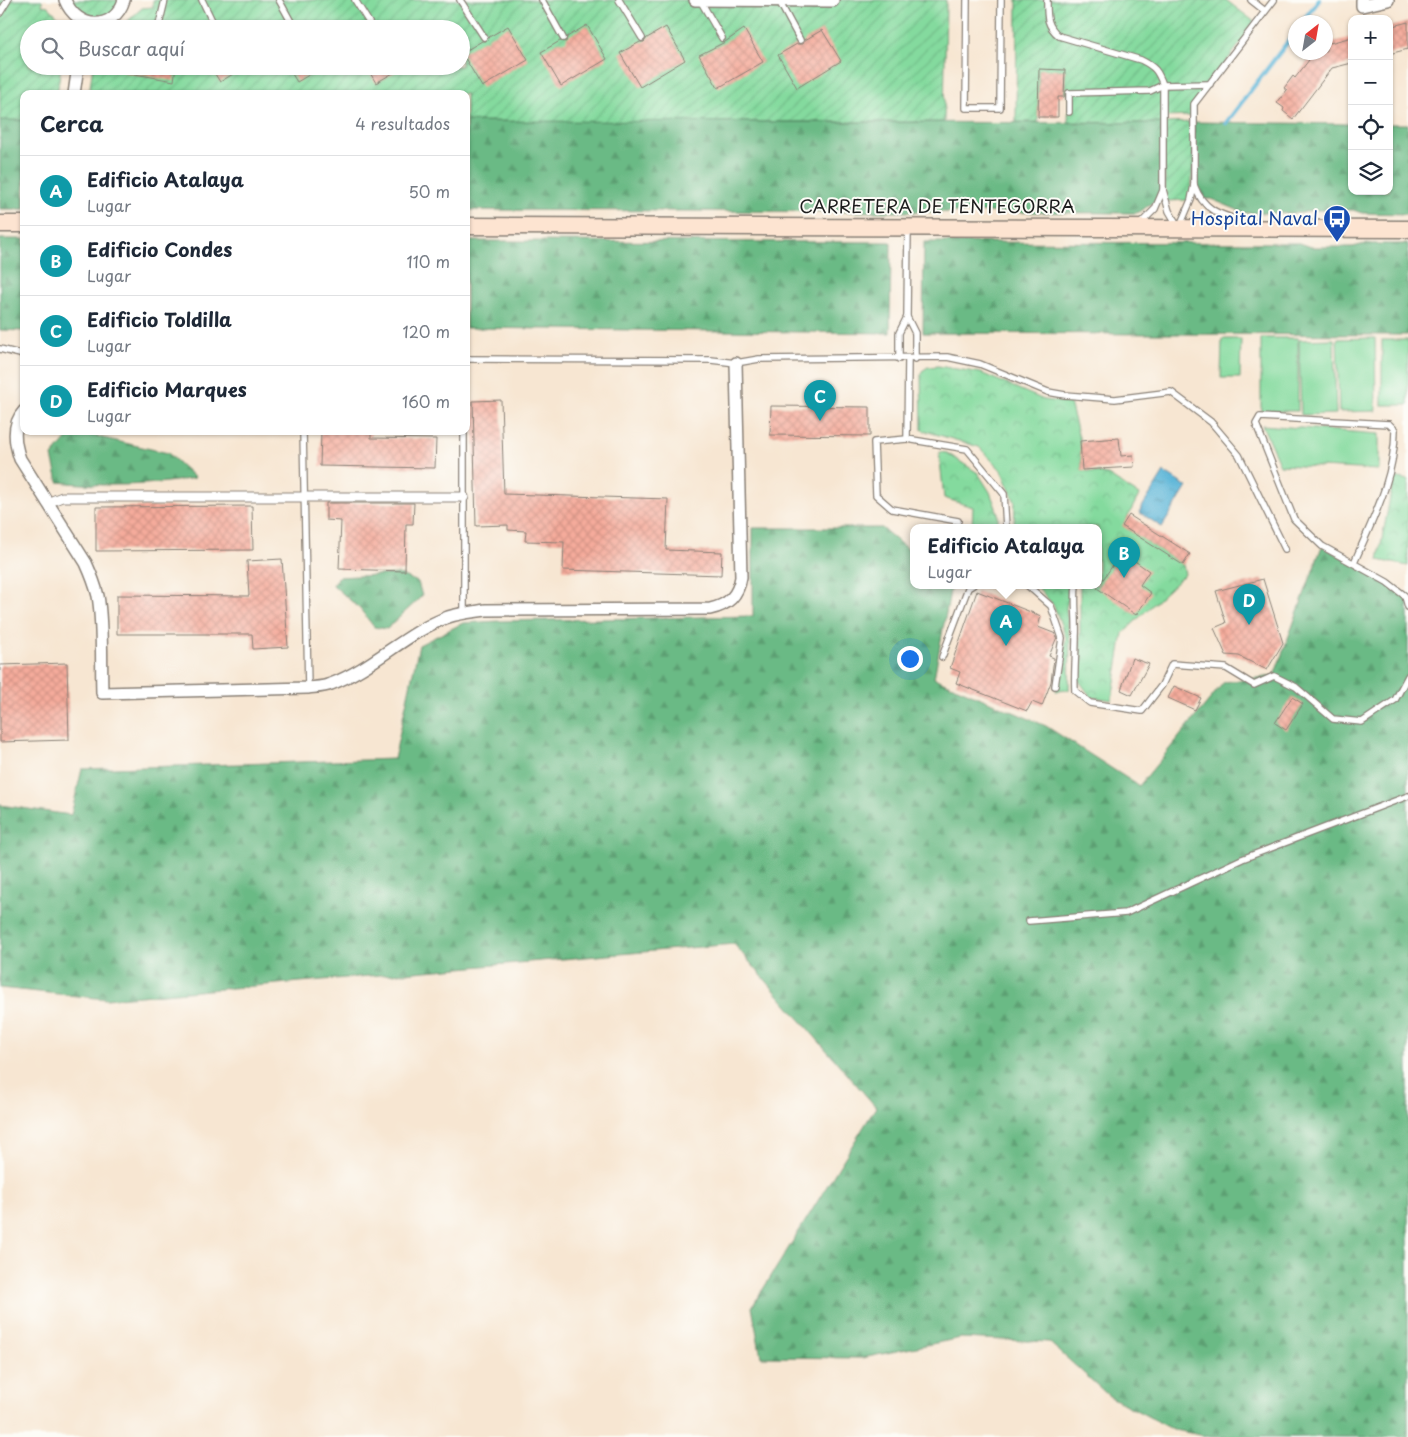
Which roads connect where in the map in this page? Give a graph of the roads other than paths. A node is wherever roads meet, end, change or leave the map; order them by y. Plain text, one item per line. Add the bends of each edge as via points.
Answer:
1 (8, 0) edge
2 (65, 0) edge
3 (124, 0) edge
4 (165, 0) edge
5 (202, 0) edge
6 (279, 0) edge
7 (355, 0) edge
8 (460, 0) edge
9 (542, 0) edge
10 (619, 0) edge
11 (694, 0) edge
12 (700, 0) edge
13 (743, 0) edge
14 (967, 0) edge
15 (1000, 0) edge
16 (1047, 0) edge
17 (1250, 0) edge
18 (1274, 0) edge
19 (1362, 0) edge
20 (1388, 0) edge
21 (779, 1) edge
22 (833, 1) dead end
23 (1265, 11) junction
24 (0, 13) edge
25 (80, 20) edge
26 (108, 20) edge
27 (160, 20) edge
28 (212, 20) edge
29 (290, 20) edge
30 (367, 20) edge
31 (484, 37) dead end
32 (563, 38) dead end
33 (642, 38) dead end
34 (722, 38) dead end
35 (800, 40) dead end
36 (77, 75) edge
37 (1210, 84) junction
38 (1163, 85) junction
39 (75, 90) edge
40 (1069, 112) dead end
41 (1194, 185) junction
42 (1162, 190) junction
43 (0, 224) edge
44 (20, 224) edge
45 (470, 226) edge
46 (908, 227) junction
47 (1136, 228) junction
48 (1179, 228) junction
49 (1270, 229) junction
50 (1408, 229) edge
51 (907, 317) junction
52 (0, 349) edge
53 (20, 354) edge
54 (470, 359) edge
55 (899, 359) junction
56 (908, 359) junction
57 (915, 359) junction
58 (736, 363) junction
59 (20, 416) edge
60 (303, 435) edge
61 (464, 435) edge
62 (906, 440) junction
63 (304, 496) junction
64 (464, 496) junction
65 (47, 503) junction
66 (958, 521) dead end
67 (1006, 524) edge
68 (1285, 549) dead end
69 (1354, 563) junction
70 (968, 589) edge
71 (1032, 589) edge
72 (1075, 589) edge
73 (1408, 607) edge
74 (464, 613) junction
75 (942, 658) dead end
76 (1408, 676) edge
77 (1055, 686) dead end
78 (308, 688) junction
79 (1408, 796) edge
80 (1029, 921) dead end

1 - 24 lane
2 - 25 street
3 - 26 street via 120,10
4 - 27 lane
5 - 28 lane
6 - 29 lane
7 - 30 lane
8 - 31 lane
9 - 32 lane
10 - 33 lane
11 - 12 street
12 - 13 street
12 - 34 lane
13 - 21 street
14 - 15 lane via 966,108 1000,108
16 - 38 lane via 1047,19 1051,30 1059,36 1150,64 1159,73
17 - 23 lane
18 - 23 lane
19 - 20 street via 1362,6
21 - 22 street
21 - 35 lane
23 - 37 lane
36 - 39 street
37 - 38 lane
37 - 41 lane via 1194,104
38 - 40 lane via 1150,91 1069,93
38 - 42 lane
41 - 48 lane
41 - 49 lane via 1202,202 1211,209
42 - 47 lane via 1155,209
42 - 48 lane via 1168,211
43 - 44 main road
45 - 46 main road, CARRETERA DE TENTEGORRA
46 - 47 main road, CARRETERA DE TENTEGORRA
46 - 51 lane
47 - 48 main road, CARRETERA DE TENTEGORRA
48 - 49 main road, CARRETERA DE TENTEGORRA
49 - 50 main road, CARRETERA DE TENTEGORRA
51 - 55 lane via 899,333
51 - 57 lane via 915,333
52 - 53 lane
54 - 58 lane via 711,360
55 - 56 lane
55 - 58 lane via 759,359
56 - 57 lane
56 - 62 lane
57 - 68 lane via 947,358 980,364 1048,392 1065,395 1115,399 1171,392 1212,422 1239,455
58 - 74 street via 741,577 739,588 729,601 710,609 486,610
59 - 65 street via 15,445
60 - 63 lane
61 - 64 lane
62 - 66 lane via 874,442 876,495 892,509
62 - 67 lane via 967,449 1004,494
63 - 64 street
63 - 65 street via 62,497
63 - 78 lane
64 - 74 lane
65 - 78 street via 86,563 98,596 102,693
69 - 69 lane via 1388,482 1395,430 1389,424 1260,417 1256,424 1294,519 1322,546
69 - 73 lane via 1405,596
70 - 75 lane
71 - 77 lane via 1051,606 1062,638
72 - 76 lane via 1075,691 1090,703 1142,712 1162,685 1172,664 1226,668 1254,685 1274,676 1296,688 1333,719 1362,722 1395,700
74 - 78 street via 431,625 354,673 329,685
79 - 80 lane via 1242,859 1126,913

